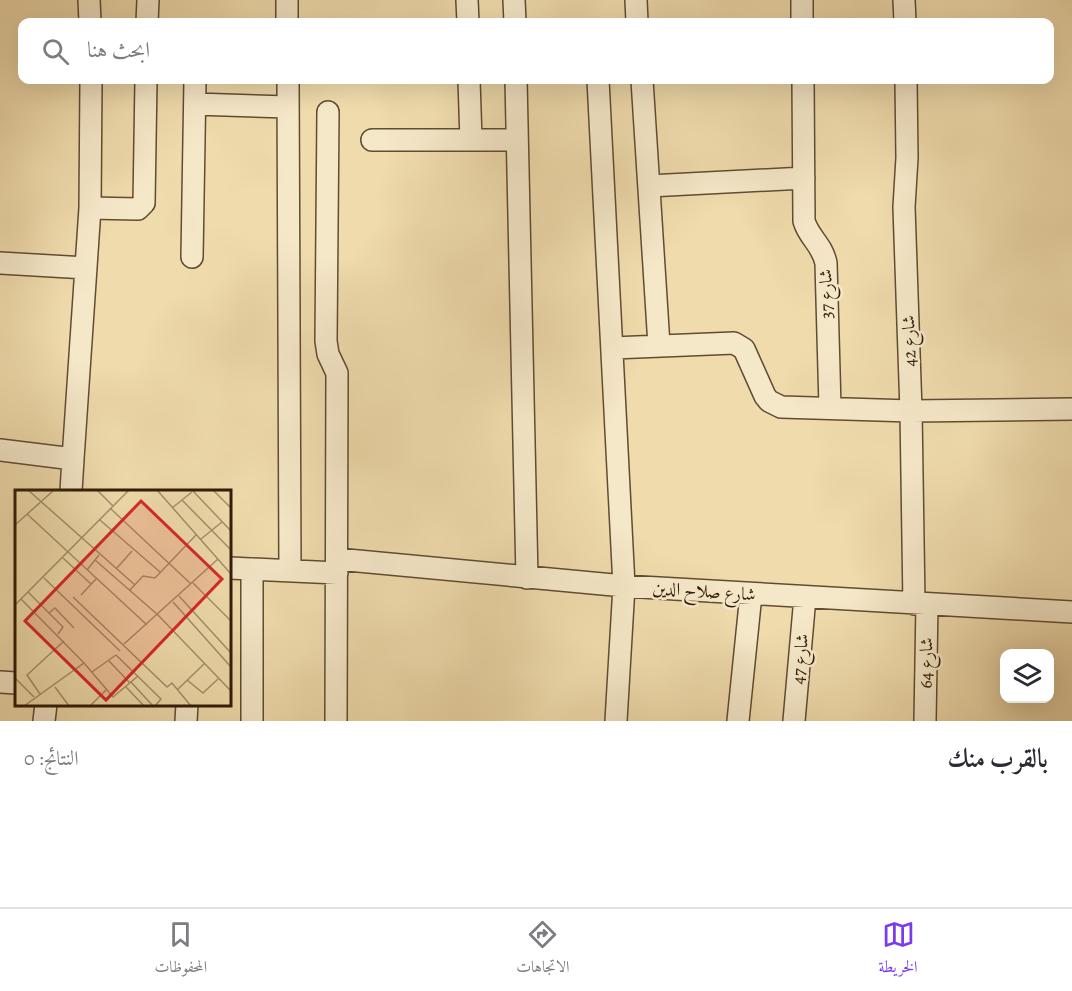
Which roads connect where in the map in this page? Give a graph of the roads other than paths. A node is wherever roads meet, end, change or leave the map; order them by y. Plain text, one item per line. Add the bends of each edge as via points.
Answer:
1 (89, 0) edge
2 (148, 0) edge
3 (287, 0) edge
4 (467, 0) edge
5 (514, 0) edge
6 (636, 0) edge
7 (802, 0) edge
8 (904, 0) edge
9 (90, 18) edge
10 (147, 18) edge
11 (287, 18) edge
12 (468, 18) edge
13 (515, 18) edge
14 (637, 18) edge
15 (802, 18) edge
16 (905, 18) edge
17 (91, 84) edge
18 (146, 84) edge
19 (195, 84) edge
20 (288, 84) edge
21 (469, 84) edge
22 (516, 84) edge
23 (598, 84) edge
24 (642, 84) edge
25 (803, 84) edge
26 (906, 84) edge
27 (195, 104) junction
28 (288, 107) junction
29 (328, 112) dead end
30 (372, 140) dead end
31 (471, 140) junction
32 (517, 140) junction
33 (804, 178) junction
34 (649, 186) junction
35 (90, 208) junction
36 (192, 257) dead end
37 (0, 263) edge
38 (86, 268) junction
39 (659, 345) junction
40 (613, 348) junction
41 (830, 407) junction
42 (1072, 409) edge
43 (911, 411) junction
44 (0, 450) edge
45 (74, 459) junction
46 (70, 490) edge
47 (337, 566) junction
48 (231, 568) edge
49 (252, 569) junction
50 (290, 571) junction
51 (527, 578) junction
52 (624, 586) junction
53 (751, 594) junction
54 (805, 597) junction
55 (921, 604) junction
56 (1072, 612) edge
57 (0, 682) edge
58 (15, 683) edge
59 (46, 706) edge
60 (187, 706) edge
61 (44, 721) edge
62 (186, 721) edge
63 (252, 721) edge
64 (336, 721) edge
65 (615, 721) edge
66 (738, 721) edge
67 (794, 721) edge
68 (925, 721) edge

1 - 9 street
2 - 10 street
3 - 11 street
4 - 12 street
5 - 13 street
6 - 14 street
7 - 15 street
8 - 16 street
17 - 35 street
18 - 35 street via 144,203 138,209
19 - 27 street
20 - 28 street
21 - 31 street
22 - 32 street
23 - 40 street
24 - 34 street
25 - 33 street, شارع 37
26 - 43 street, شارع 42 via 904,207
27 - 28 street
27 - 36 street
28 - 50 street
29 - 47 street via 326,341 337,373
30 - 31 street
31 - 32 street
32 - 51 street
33 - 34 street
33 - 41 street, شارع 37 via 804,221 826,263
34 - 39 street
35 - 38 street
37 - 38 street
38 - 45 street
39 - 40 street
39 - 41 street via 735,343 744,349 769,401 781,407
40 - 52 street
41 - 43 street
42 - 43 street
43 - 55 street, شارع 42
44 - 45 street
45 - 46 street
47 - 50 street, شارع صلاح الدين
47 - 51 street, شارع صلاح الدين
47 - 64 street
48 - 49 street, شارع صلاح الدين
49 - 50 street, شارع صلاح الدين
49 - 63 street
51 - 52 street, شارع صلاح الدين
52 - 53 street, شارع صلاح الدين
52 - 65 street
53 - 54 street, شارع صلاح الدين
53 - 66 street
54 - 55 street, شارع صلاح الدين
54 - 67 street, شارع 47
55 - 56 street, شارع صلاح الدين
55 - 68 street, شارع 64
57 - 58 street
59 - 61 street
60 - 62 street

